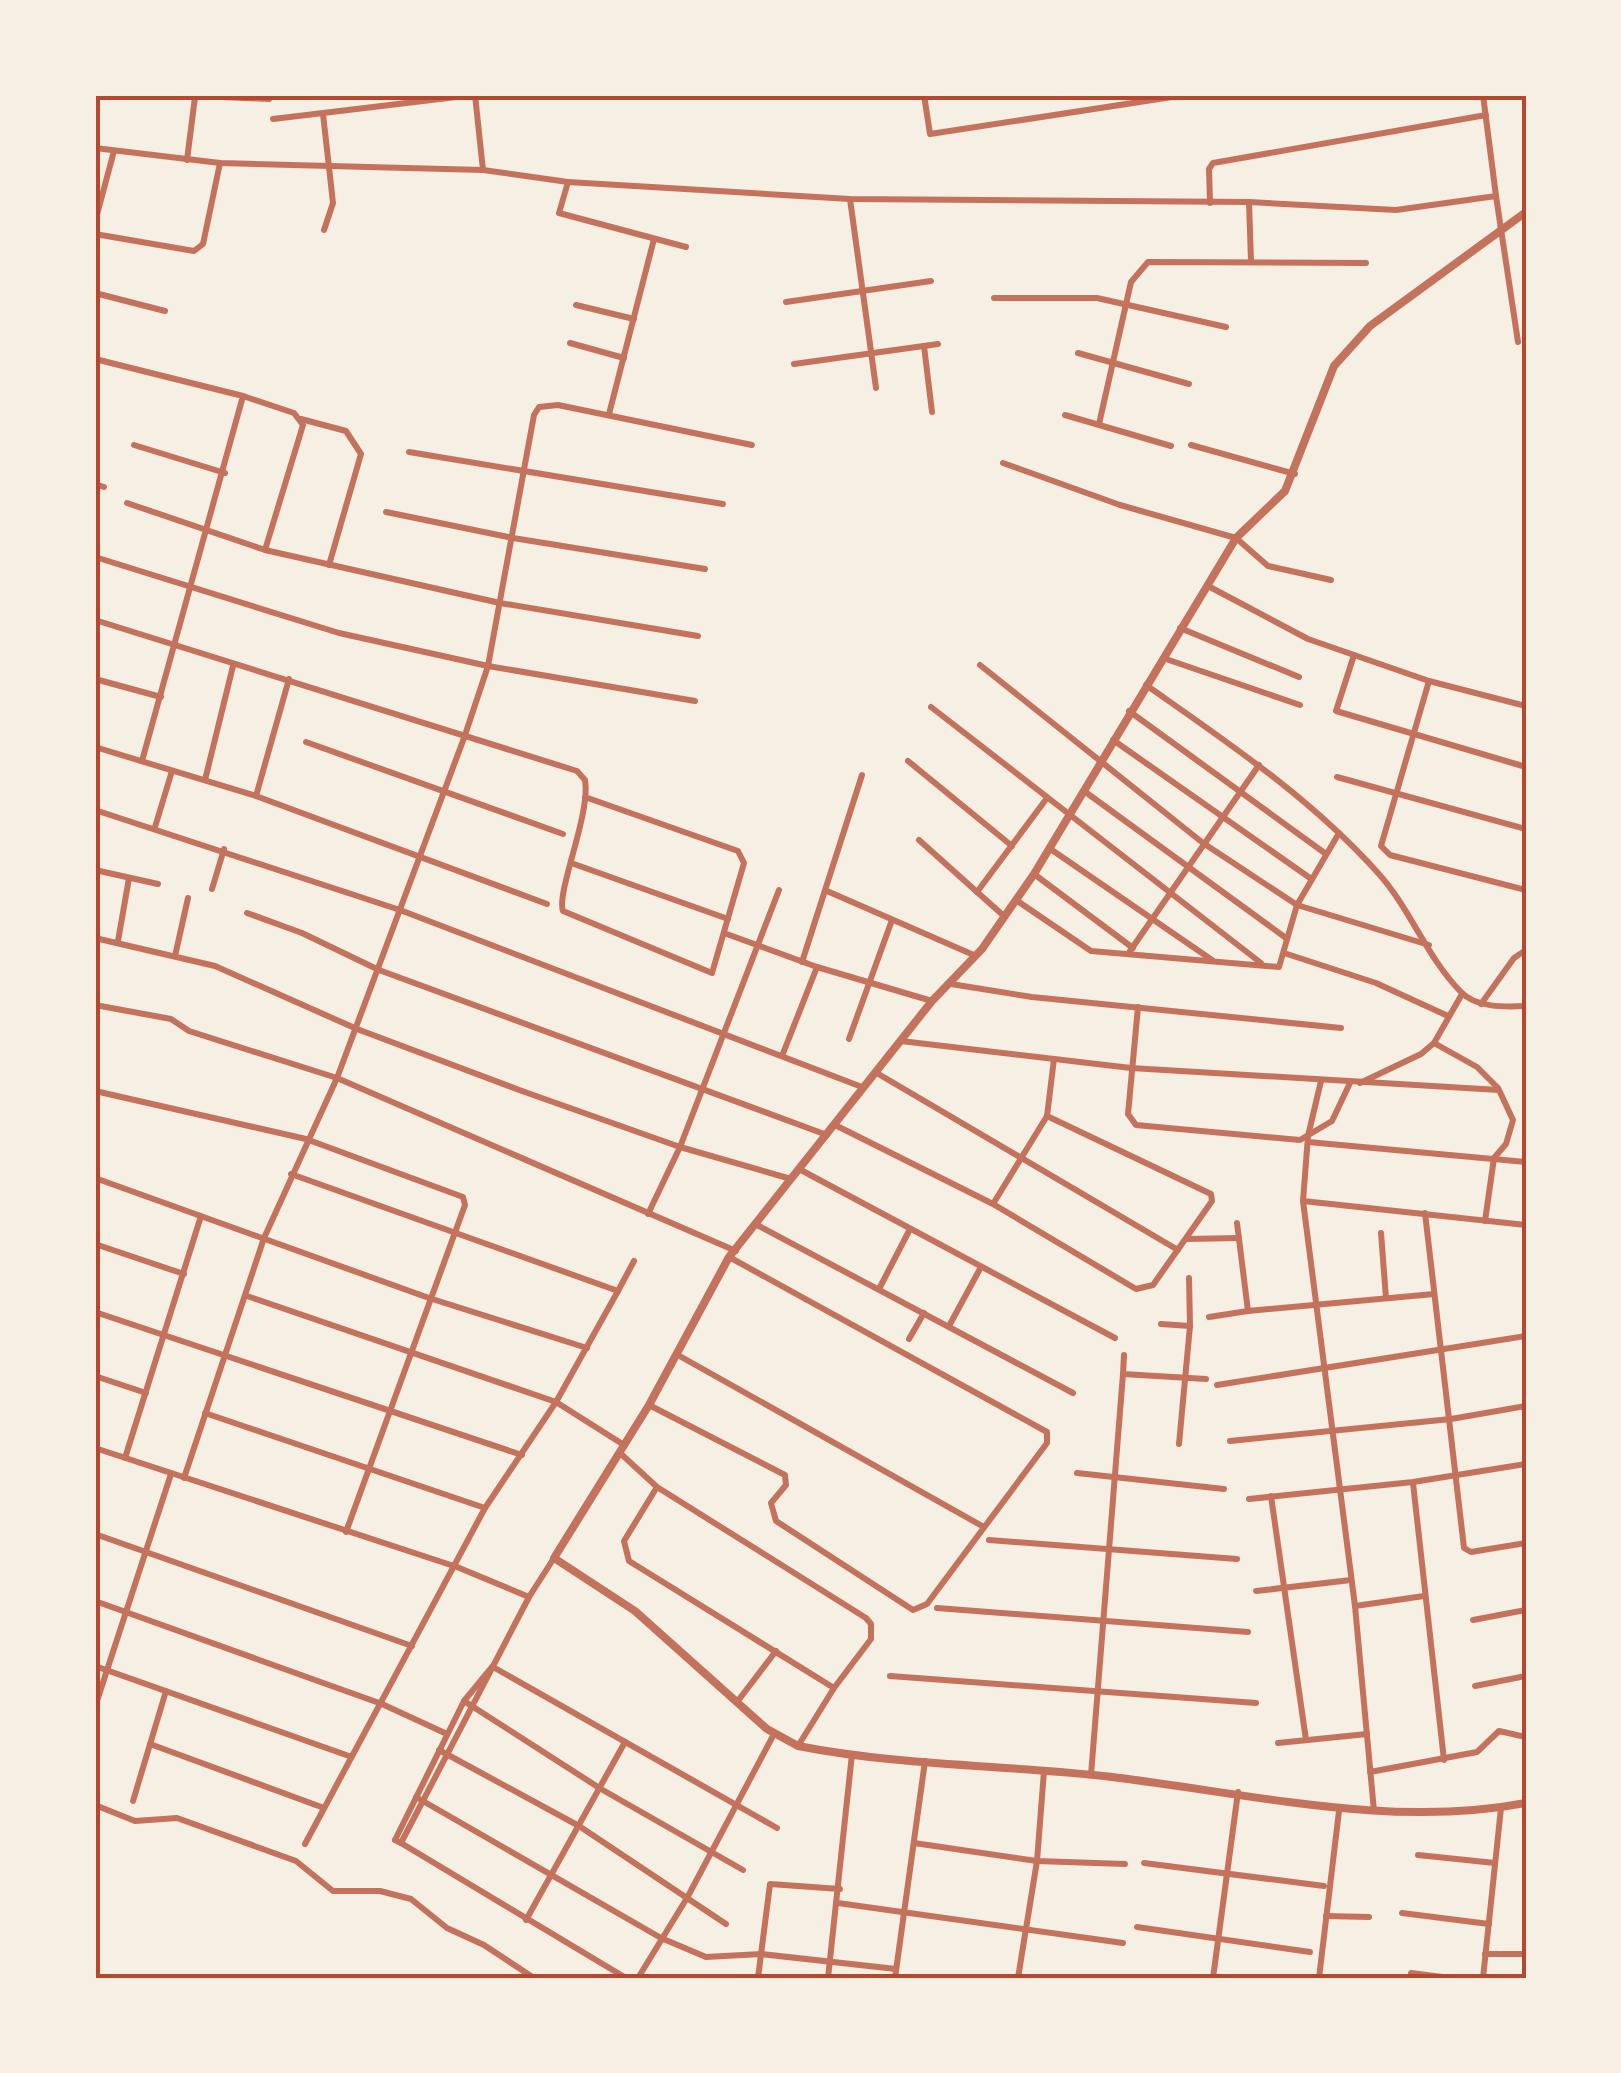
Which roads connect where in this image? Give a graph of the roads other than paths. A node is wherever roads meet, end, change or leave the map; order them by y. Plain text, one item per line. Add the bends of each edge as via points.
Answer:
1 (176, 95) edge
2 (474, 95) edge
3 (924, 95) edge
4 (1185, 95) edge
5 (1483, 95) edge
6 (195, 96) edge
7 (246, 97) edge
8 (1149, 98) edge
9 (269, 99) dead end
10 (323, 114) junction
11 (1486, 115) junction
12 (273, 119) dead end
13 (95, 148) edge
14 (114, 150) junction
15 (186, 160) junction
16 (220, 163) junction
17 (328, 168) junction
18 (483, 170) junction
19 (568, 182) junction
20 (1496, 196) junction
21 (850, 200) junction
22 (1249, 202) junction
23 (1210, 203) junction
24 (1526, 212) edge
25 (95, 222) edge
26 (1499, 227) junction
27 (324, 230) dead end
28 (95, 234) edge
29 (654, 240) junction
30 (686, 248) dead end
31 (1250, 262) junction
32 (1366, 263) dead end
33 (931, 281) dead end
34 (862, 290) junction
35 (95, 293) edge
36 (994, 298) dead end
37 (786, 302) dead end
38 (1126, 303) junction
39 (576, 304) dead end
40 (165, 311) dead end
41 (634, 319) junction
42 (1226, 327) dead end
43 (1518, 342) dead end
44 (570, 343) dead end
45 (938, 344) dead end
46 (924, 346) junction
47 (1078, 353) dead end
48 (871, 354) junction
49 (624, 358) junction
50 (95, 359) edge
51 (1112, 363) junction
52 (794, 364) dead end
53 (1189, 384) dead end
54 (876, 388) dead end
55 (243, 396) junction
56 (932, 412) dead end
57 (609, 414) junction
58 (1065, 415) dead end
59 (301, 418) junction
60 (1099, 424) junction
61 (134, 445) dead end
62 (752, 445) dead end
63 (1190, 445) dead end
64 (1170, 446) dead end
65 (409, 452) dead end
66 (1003, 462) dead end
67 (521, 470) junction
68 (225, 473) junction
69 (1295, 474) junction
70 (127, 503) dead end
71 (722, 504) dead end
72 (386, 512) dead end
73 (209, 532) junction
74 (512, 538) junction
75 (1236, 538) junction
76 (265, 550) junction
77 (95, 556) edge
78 (329, 565) junction
79 (705, 569) dead end
80 (1330, 580) dead end
81 (193, 586) junction
82 (1208, 586) junction
83 (500, 603) junction
84 (95, 620) edge
85 (1179, 628) junction
86 (698, 636) dead end
87 (177, 647) junction
88 (1354, 655) junction
89 (1163, 658) junction
90 (980, 664) dead end
91 (233, 666) junction
92 (488, 666) junction
93 (1299, 676) dead end
94 (95, 678) edge
95 (289, 680) junction
96 (1429, 681) junction
97 (1146, 685) junction
98 (161, 698) junction
99 (695, 702) dead end
100 (1300, 705) dead end
101 (1526, 706) edge
102 (932, 707) dead end
103 (1129, 711) junction
104 (1414, 737) junction
105 (464, 738) junction
106 (1113, 740) junction
107 (306, 742) dead end
108 (95, 746) edge
109 (1102, 760) junction
110 (142, 761) junction
111 (908, 761) dead end
112 (1260, 765) junction
113 (1526, 767) edge
114 (172, 770) junction
115 (862, 775) dead end
116 (1337, 777) dead end
117 (205, 780) junction
118 (1084, 790) junction
119 (442, 793) junction
120 (1238, 794) junction
121 (1396, 795) junction
122 (256, 796) junction
123 (586, 797) junction
124 (1047, 798) junction
125 (97, 811) edge
126 (1069, 815) junction
127 (1224, 815) junction
128 (95, 823) edge
129 (155, 827) junction
130 (1526, 829) edge
131 (1339, 833) junction
132 (563, 834) dead end
133 (919, 840) dead end
134 (1203, 844) junction
135 (1012, 846) junction
136 (1049, 848) junction
137 (224, 849) junction
138 (419, 854) junction
139 (1326, 854) junction
140 (573, 864) junction
141 (1187, 868) junction
142 (95, 870) edge
143 (1034, 874) junction
144 (129, 878) junction
145 (1310, 878) junction
146 (158, 884) dead end
147 (212, 889) dead end
148 (779, 890) dead end
149 (1526, 890) edge
150 (827, 891) junction
151 (978, 892) junction
152 (1169, 896) junction
153 (188, 898) dead end
154 (1016, 900) junction
155 (547, 904) dead end
156 (1297, 904) junction
157 (400, 910) junction
158 (247, 913) dead end
159 (1005, 917) junction
160 (728, 919) junction
161 (892, 920) junction
162 (1152, 920) junction
163 (724, 933) junction
164 (95, 938) edge
165 (1286, 938) junction
166 (118, 942) junction
167 (1429, 945) junction
168 (759, 946) junction
169 (1132, 950) junction
170 (1526, 950) edge
171 (1284, 953) junction
172 (176, 956) junction
173 (976, 956) junction
174 (1213, 961) junction
175 (802, 962) junction
176 (1262, 964) junction
177 (816, 968) junction
178 (378, 970) junction
179 (868, 982) junction
180 (951, 984) junction
181 (1462, 994) junction
182 (932, 1001) junction
183 (1481, 1004) junction
184 (95, 1005) edge
185 (1526, 1006) edge
186 (1138, 1007) junction
187 (1448, 1016) junction
188 (1341, 1028) dead end
189 (357, 1029) junction
190 (725, 1036) junction
191 (849, 1040) dead end
192 (901, 1041) junction
193 (1434, 1043) junction
194 (782, 1056) junction
195 (1054, 1059) junction
196 (1130, 1068) junction
197 (876, 1072) junction
198 (337, 1078) junction
199 (1321, 1082) junction
200 (1350, 1083) junction
201 (1359, 1083) junction
202 (862, 1087) junction
203 (701, 1090) junction
204 (1499, 1090) junction
205 (95, 1091) edge
206 (1047, 1116) junction
207 (835, 1126) junction
208 (828, 1136) junction
209 (306, 1138) junction
210 (1308, 1139) junction
211 (680, 1147) junction
212 (1022, 1155) junction
213 (1494, 1158) junction
214 (1526, 1162) edge
215 (800, 1168) junction
216 (291, 1174) junction
217 (95, 1178) edge
218 (791, 1179) junction
219 (1304, 1200) junction
220 (993, 1204) junction
221 (1425, 1213) junction
222 (648, 1214) junction
223 (201, 1216) junction
224 (1486, 1221) junction
225 (1238, 1222) dead end
226 (757, 1225) junction
227 (1526, 1225) edge
228 (910, 1229) junction
229 (1381, 1233) dead end
230 (454, 1236) junction
231 (264, 1238) junction
232 (1239, 1238) junction
233 (1186, 1239) junction
234 (95, 1244) edge
235 (1178, 1250) junction
236 (733, 1254) junction
237 (634, 1261) dead end
238 (981, 1267) junction
239 (184, 1274) junction
240 (1189, 1278) dead end
241 (879, 1289) junction
242 (618, 1292) junction
243 (1434, 1294) junction
244 (247, 1296) junction
245 (429, 1298) junction
246 (1386, 1298) junction
247 (1316, 1304) junction
248 (1248, 1311) junction
249 (95, 1312) edge
250 (924, 1313) junction
251 (1209, 1316) dead end
252 (1162, 1324) dead end
253 (948, 1326) junction
254 (1190, 1326) junction
255 (164, 1336) junction
256 (1526, 1336) edge
257 (1115, 1338) dead end
258 (909, 1340) dead end
259 (586, 1348) junction
260 (1441, 1350) junction
261 (411, 1352) junction
262 (676, 1354) junction
263 (1124, 1355) dead end
264 (225, 1356) junction
265 (1324, 1368) junction
266 (1123, 1374) junction
267 (95, 1376) edge
268 (1185, 1377) junction
269 (1206, 1379) dead end
270 (1217, 1386) dead end
271 (146, 1393) junction
272 (1073, 1393) dead end
273 (556, 1402) junction
274 (649, 1405) junction
275 (1526, 1406) edge
276 (390, 1411) junction
277 (205, 1414) junction
278 (1451, 1419) junction
279 (1332, 1431) junction
280 (1230, 1442) dead end
281 (1179, 1444) dead end
282 (95, 1448) edge
283 (622, 1449) junction
284 (522, 1455) junction
285 (124, 1458) junction
286 (1526, 1464) edge
287 (369, 1469) junction
288 (171, 1474) junction
289 (1077, 1474) dead end
290 (1457, 1474) junction
291 (1114, 1476) junction
292 (184, 1478) junction
293 (1413, 1482) junction
294 (657, 1487) junction
295 (1224, 1488) dead end
296 (1340, 1489) junction
297 (1270, 1496) junction
298 (1249, 1499) dead end
299 (486, 1508) junction
300 (984, 1527) junction
301 (346, 1532) junction
302 (95, 1534) edge
303 (989, 1540) dead end
304 (1526, 1543) edge
305 (1108, 1549) junction
306 (146, 1552) junction
307 (554, 1558) junction
308 (1237, 1560) dead end
309 (457, 1567) junction
310 (1352, 1580) junction
311 (1283, 1587) junction
312 (1256, 1591) dead end
313 (1424, 1596) junction
314 (529, 1597) junction
315 (95, 1600) edge
316 (1355, 1606) junction
317 (937, 1608) dead end
318 (1526, 1610) edge
319 (127, 1611) junction
320 (1104, 1620) junction
321 (1474, 1620) dead end
322 (1248, 1632) dead end
323 (412, 1646) junction
324 (776, 1652) junction
325 (95, 1666) edge
326 (493, 1667) junction
327 (107, 1671) junction
328 (890, 1676) dead end
329 (1526, 1676) edge
330 (1475, 1686) dead end
331 (834, 1688) junction
332 (166, 1691) junction
333 (1097, 1691) junction
334 (464, 1702) junction
335 (737, 1702) junction
336 (1256, 1703) dead end
337 (382, 1704) junction
338 (95, 1707) edge
339 (473, 1707) junction
340 (446, 1734) junction
341 (774, 1734) junction
342 (1367, 1734) junction
343 (1526, 1737) edge
344 (1306, 1740) junction
345 (626, 1741) junction
346 (1278, 1742) dead end
347 (150, 1744) junction
348 (798, 1746) junction
349 (438, 1750) junction
350 (448, 1754) junction
351 (852, 1754) junction
352 (349, 1756) junction
353 (926, 1760) junction
354 (1444, 1760) junction
355 (1044, 1771) junction
356 (1370, 1772) junction
357 (1091, 1775) junction
358 (601, 1789) junction
359 (1238, 1792) junction
360 (419, 1799) junction
361 (133, 1801) dead end
362 (737, 1803) junction
363 (1526, 1803) edge
364 (95, 1805) edge
365 (324, 1808) junction
366 (1501, 1808) junction
367 (1339, 1810) junction
368 (1374, 1811) junction
369 (579, 1826) junction
370 (777, 1828) dead end
371 (914, 1842) junction
372 (305, 1844) dead end
373 (712, 1849) junction
374 (1418, 1855) dead end
375 (1037, 1861) junction
376 (1144, 1863) dead end
377 (1495, 1863) junction
378 (1125, 1864) dead end
379 (744, 1870) dead end
380 (553, 1872) junction
381 (1226, 1872) junction
382 (1324, 1886) dead end
383 (840, 1889) junction
384 (686, 1898) junction
385 (838, 1903) junction
386 (904, 1913) junction
387 (1402, 1913) dead end
388 (1326, 1916) junction
389 (1369, 1917) dead end
390 (526, 1920) junction
391 (726, 1924) dead end
392 (1488, 1924) junction
393 (1137, 1927) dead end
394 (1025, 1932) junction
395 (661, 1938) junction
396 (1216, 1938) junction
397 (1123, 1943) dead end
398 (1310, 1952) dead end
399 (760, 1954) junction
400 (1486, 1954) junction
401 (1526, 1954) edge
402 (831, 1963) junction
403 (895, 1973) edge
404 (1411, 1973) dead end
405 (534, 1978) edge
406 (626, 1978) edge
407 (638, 1978) edge
408 (758, 1978) edge
409 (828, 1978) edge
410 (1018, 1978) edge
411 (1212, 1978) edge
412 (1319, 1978) edge
413 (1450, 1978) edge
414 (1483, 1978) edge

1 - 6 street
2 - 10 street
2 - 18 street
3 - 8 street via 930,134
4 - 8 street
5 - 11 street
6 - 7 street
6 - 15 street
7 - 9 street
10 - 12 street
10 - 17 street
11 - 20 street
11 - 23 street via 1213,163
13 - 14 street
14 - 15 street
14 - 25 street
15 - 16 street
16 - 17 street
16 - 28 street via 203,244 194,251
17 - 18 street
17 - 27 street via 332,204
18 - 19 street
19 - 21 street
19 - 29 street via 559,213
20 - 22 street via 1396,210
20 - 26 street
21 - 23 street
21 - 34 street
22 - 23 street
22 - 31 street
24 - 26 street
26 - 43 street
26 - 69 street via 1349,346 1325,385
29 - 30 street
29 - 41 street
31 - 32 street
31 - 38 street via 1148,262 1137,271
33 - 34 street
34 - 37 street
34 - 48 street
35 - 40 street
36 - 38 street
38 - 42 street
38 - 51 street
39 - 41 street
41 - 49 street
44 - 49 street
45 - 46 street
46 - 48 street
46 - 56 street
47 - 51 street
48 - 52 street
48 - 54 street
49 - 57 street
50 - 55 street
51 - 53 street
51 - 60 street
55 - 59 street
55 - 68 street
57 - 62 street
57 - 67 street via 539,408
58 - 60 street
59 - 76 street via 304,432
59 - 78 street via 346,431 361,454
60 - 64 street
61 - 68 street
63 - 69 street
65 - 67 street
66 - 75 street
67 - 71 street
67 - 74 street
68 - 73 street
69 - 75 street via 1272,508
70 - 73 street
72 - 74 street
73 - 76 street
73 - 81 street
74 - 79 street
74 - 83 street
75 - 80 street via 1268,566
75 - 82 street
76 - 78 street
77 - 81 street
78 - 83 street
81 - 87 street
81 - 92 street via 339,633
82 - 85 street
82 - 88 street via 1308,639
83 - 86 street
83 - 92 street
84 - 87 street
85 - 89 street
85 - 93 street
87 - 91 street
87 - 98 street
88 - 96 street
88 - 104 street via 1336,712
89 - 97 street
89 - 100 street
90 - 109 street
91 - 95 street
91 - 117 street
92 - 99 street
92 - 105 street
94 - 98 street
95 - 105 street
95 - 122 street
96 - 101 street
96 - 104 street
97 - 103 street
97 - 112 street
98 - 110 street
102 - 124 street
103 - 106 street
103 - 120 street
104 - 113 street
104 - 121 street
105 - 119 street
105 - 123 street via 577,771
106 - 109 street
106 - 127 street
107 - 119 street
108 - 110 street
109 - 118 street
109 - 134 street
110 - 114 street
111 - 135 street
112 - 120 street
112 - 131 street
114 - 117 street
114 - 129 street
115 - 150 street
116 - 121 street
117 - 122 street
118 - 126 street
118 - 141 street
119 - 132 street
119 - 138 street
120 - 127 street
120 - 139 street
121 - 130 street
121 - 149 street via 1380,839 1385,852
122 - 138 street
123 - 140 street
123 - 160 street via 738,852 744,863
124 - 126 street
124 - 135 street
125 - 128 street
125 - 129 street
126 - 136 street
126 - 152 street
127 - 134 street
127 - 145 street
129 - 137 street
131 - 139 street
131 - 167 street via 1396,895
133 - 151 street
134 - 141 street
134 - 156 street
135 - 151 street
136 - 143 street
136 - 162 street
137 - 147 street
137 - 157 street
138 - 155 street
138 - 157 street
139 - 145 street
140 - 160 street
140 - 163 street via 560,901 565,913 707,974 715,968
141 - 152 street
141 - 165 street
142 - 144 street
143 - 154 street
143 - 169 street
144 - 146 street
144 - 166 street
145 - 156 street
148 - 168 street
150 - 161 street
150 - 175 street
151 - 159 street
152 - 162 street
152 - 176 street
153 - 172 street
154 - 159 street
154 - 169 street via 1084,948
156 - 165 street
156 - 167 street
157 - 178 street
157 - 190 street
158 - 178 street
159 - 173 street
160 - 163 street
161 - 173 street
161 - 179 street
162 - 169 street
162 - 174 street
163 - 168 street
164 - 166 street
165 - 171 street
166 - 172 street
167 - 181 street
168 - 175 street
168 - 190 street
169 - 174 street
170 - 183 street
171 - 176 street via 1278,967
171 - 187 street
172 - 189 street via 215,966
173 - 180 street
174 - 176 street
175 - 177 street
177 - 179 street
177 - 194 street
178 - 189 street
178 - 203 street
179 - 182 street
179 - 191 street
180 - 182 street
180 - 186 street
181 - 183 street
181 - 187 street
182 - 192 street
183 - 185 street
184 - 198 street via 171,1019 188,1031
186 - 188 street
186 - 196 street
187 - 193 street
189 - 198 street
189 - 211 street
190 - 194 street
190 - 203 street
192 - 195 street
192 - 197 street
193 - 201 street
193 - 204 street via 1478,1067
194 - 202 street
195 - 196 street
195 - 206 street
196 - 199 street
196 - 210 street via 1128,1114 1136,1125
197 - 202 street
197 - 212 street
198 - 209 street
198 - 222 street
199 - 200 street
199 - 210 street
200 - 201 street
200 - 210 street via 1332,1120
201 - 204 street
202 - 207 street
203 - 208 street
203 - 211 street
204 - 213 street via 1512,1120
205 - 209 street
206 - 212 street
206 - 233 street via 1211,1194 1211,1206
207 - 208 street
207 - 220 street
208 - 215 street
209 - 216 street
209 - 230 street via 461,1195 465,1205
210 - 213 street
210 - 219 street
211 - 218 street
211 - 222 street
212 - 220 street
212 - 235 street
213 - 214 street
213 - 224 street
215 - 218 street
215 - 228 street
216 - 230 street
216 - 231 street
217 - 223 street
218 - 226 street
219 - 221 street
219 - 247 street
220 - 235 street via 1136,1289 1153,1285
221 - 224 street
221 - 243 street
222 - 236 street
223 - 231 street
223 - 239 street
224 - 227 street
225 - 232 street
226 - 236 street
226 - 241 street
228 - 238 street
228 - 241 street
229 - 246 street
230 - 242 street
230 - 245 street
231 - 244 street
231 - 245 street
232 - 233 street
232 - 248 street
233 - 235 street
234 - 239 street
236 - 262 street
236 - 300 street via 1047,1432 1047,1442
237 - 242 street
238 - 253 street
238 - 257 street
239 - 255 street
240 - 254 street
241 - 250 street
242 - 259 street
243 - 246 street
243 - 260 street
244 - 261 street
244 - 264 street
245 - 259 street
245 - 261 street
246 - 247 street
247 - 248 street
247 - 265 street
248 - 251 street
249 - 255 street
250 - 253 street
250 - 258 street
252 - 254 street
253 - 272 street
254 - 268 street
255 - 264 street
255 - 271 street
256 - 260 street
259 - 273 street
260 - 265 street
260 - 278 street
261 - 273 street
261 - 276 street
262 - 274 street
262 - 300 street
263 - 266 street
264 - 276 street
264 - 277 street
265 - 270 street
265 - 279 street
266 - 268 street
266 - 291 street
267 - 271 street
268 - 269 street
268 - 281 street
271 - 285 street
273 - 283 street
273 - 284 street
274 - 283 street
274 - 300 street via 784,1476 786,1485 770,1503 776,1521 913,1610 928,1604
275 - 278 street
276 - 284 street
276 - 287 street
277 - 287 street
277 - 292 street
278 - 279 street
278 - 290 street
279 - 280 street
279 - 296 street
282 - 285 street
283 - 294 street
283 - 307 street
284 - 299 street
285 - 288 street
286 - 290 street
287 - 299 street
287 - 301 street
288 - 292 street
288 - 306 street
289 - 291 street
290 - 293 street
290 - 304 street via 1466,1552
291 - 295 street
291 - 305 street
292 - 301 street
293 - 296 street
293 - 313 street
294 - 324 street via 624,1540 624,1555
294 - 331 street via 872,1624 870,1639
296 - 297 street
296 - 310 street
297 - 298 street
297 - 311 street
299 - 309 street
301 - 309 street
302 - 306 street
303 - 305 street
305 - 308 street
305 - 320 street
306 - 319 street
306 - 323 street
307 - 314 street
307 - 335 street via 635,1612
309 - 314 street
309 - 323 street
310 - 311 street
310 - 316 street
311 - 312 street
311 - 344 street
313 - 316 street
313 - 354 street
314 - 326 street
315 - 319 street
316 - 342 street
317 - 320 street
318 - 321 street
319 - 327 street
319 - 337 street
320 - 322 street
320 - 333 street
323 - 337 street
324 - 331 street
324 - 335 street
325 - 327 street
326 - 334 street
326 - 339 street
326 - 345 street
327 - 332 street
327 - 338 street
328 - 333 street
329 - 330 street
331 - 348 street
332 - 347 street
332 - 352 street
333 - 336 street
333 - 357 street
334 - 339 street
334 - 340 street
335 - 341 street
337 - 340 street
337 - 352 street
339 - 350 street
339 - 358 street
340 - 349 street
341 - 348 street
341 - 362 street
342 - 344 street
342 - 356 street
343 - 354 street via 1499,1731 1477,1752
344 - 346 street
345 - 358 street
345 - 362 street
347 - 361 street
347 - 365 street
348 - 351 street
349 - 350 street
349 - 360 street
350 - 360 street
350 - 369 street
351 - 353 street
351 - 383 street
352 - 365 street
353 - 355 street
353 - 371 street
354 - 356 street
355 - 357 street
355 - 375 street
356 - 368 street
357 - 359 street
358 - 369 street
358 - 373 street
359 - 367 street
359 - 381 street
360 - 380 street
360 - 390 street via 394,1840
362 - 370 street
362 - 373 street
363 - 366 street
364 - 405 street via 135,1821 176,1818 296,1861 334,1891 411,1899
365 - 372 street
366 - 368 street
366 - 377 street
367 - 368 street
367 - 388 street
369 - 380 street
369 - 384 street
371 - 375 street
371 - 386 street
373 - 379 street
373 - 384 street
374 - 377 street
375 - 378 street
375 - 394 street
376 - 381 street
377 - 392 street
380 - 390 street
380 - 395 street
381 - 382 street
381 - 396 street
383 - 385 street
383 - 399 street via 770,1884
384 - 391 street
384 - 395 street
385 - 386 street
385 - 402 street
386 - 394 street
386 - 403 street
387 - 392 street
388 - 389 street
388 - 412 street
390 - 406 street
392 - 400 street
393 - 396 street
394 - 397 street
394 - 410 street
395 - 399 street via 706,1956
395 - 407 street
396 - 398 street
396 - 411 street
399 - 402 street
399 - 408 street
400 - 401 street
400 - 414 street
402 - 403 street
402 - 409 street
404 - 413 street

